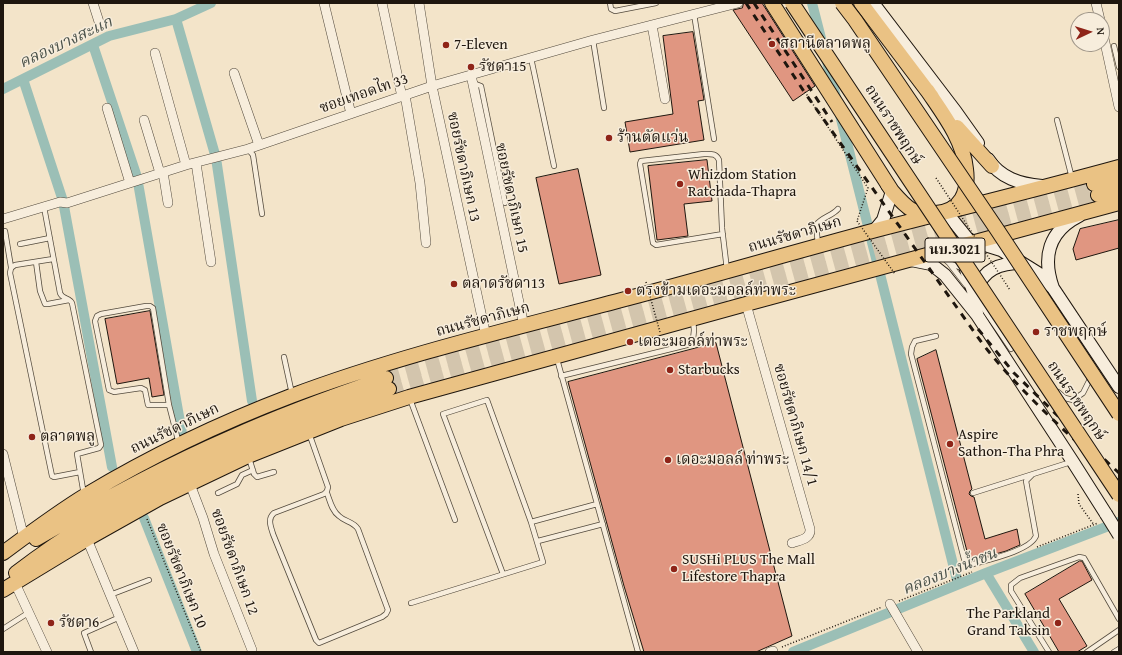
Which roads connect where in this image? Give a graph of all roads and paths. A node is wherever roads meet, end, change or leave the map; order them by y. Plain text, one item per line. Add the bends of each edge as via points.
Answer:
1 (93, 3) edge
2 (324, 3) edge
3 (382, 3) edge
4 (419, 3) edge
5 (610, 3) edge
6 (656, 3) edge
7 (738, 3) edge
8 (764, 3) edge
9 (772, 3) edge
10 (792, 3) edge
11 (842, 3) edge
12 (866, 4) edge
13 (694, 14) junction
14 (100, 25) dead end
15 (652, 25) junction
16 (593, 40) junction
17 (1114, 46) dead end
18 (1107, 52) edge
19 (155, 53) dead end
20 (531, 58) junction
21 (1119, 67) edge
22 (234, 73) dead end
23 (471, 79) junction
24 (432, 86) junction
25 (927, 90) junction
26 (805, 92) dead end
27 (403, 96) junction
28 (665, 99) dead end
29 (1119, 107) edge
30 (107, 108) dead end
31 (604, 108) dead end
32 (350, 114) junction
33 (144, 120) dead end
34 (1057, 120) dead end
35 (714, 139) dead end
36 (259, 145) junction
37 (248, 149) junction
38 (196, 163) junction
39 (186, 165) junction
40 (554, 166) dead end
41 (992, 166) junction
42 (1119, 167) edge
43 (162, 173) junction
44 (936, 178) dead end
45 (1119, 178) edge
46 (1072, 180) junction
47 (130, 183) junction
48 (1044, 186) junction
49 (1119, 189) edge
50 (892, 191) junction
51 (168, 203) dead end
52 (505, 203) dead end
53 (1119, 203) edge
54 (44, 207) junction
55 (838, 209) dead end
56 (1091, 210) junction
57 (946, 212) junction
58 (262, 214) dead end
59 (3, 218) edge
60 (5, 231) dead end
61 (874, 231) junction
62 (723, 234) junction
63 (50, 238) junction
64 (426, 243) dead end
65 (971, 243) junction
66 (20, 244) dead end
67 (818, 247) junction
68 (992, 252) dead end
69 (937, 253) junction
70 (986, 255) dead end
71 (53, 259) junction
72 (911, 260) junction
73 (36, 262) junction
74 (211, 262) dead end
75 (949, 263) junction
76 (1028, 266) junction
77 (12, 267) junction
78 (965, 269) junction
79 (728, 272) junction
80 (896, 274) dead end
81 (980, 280) junction
82 (646, 282) dead end
83 (1040, 282) dead end
84 (1053, 288) junction
85 (1010, 290) dead end
86 (991, 292) dead end
87 (975, 296) junction
88 (69, 300) junction
89 (746, 304) junction
90 (977, 315) junction
91 (692, 319) junction
92 (524, 326) junction
93 (660, 332) dead end
94 (486, 336) junction
95 (936, 336) dead end
96 (1078, 342) dead end
97 (1011, 349) dead end
98 (556, 356) junction
99 (284, 357) dead end
100 (1035, 358) dead end
101 (561, 376) junction
102 (1119, 387) edge
103 (292, 396) junction
104 (409, 397) junction
105 (169, 405) junction
106 (1119, 414) edge
107 (308, 431) junction
108 (179, 445) junction
109 (3, 454) edge
110 (248, 456) junction
111 (1073, 462) junction
112 (253, 470) junction
113 (80, 472) junction
114 (274, 472) dead end
115 (1032, 475) junction
116 (190, 484) junction
117 (218, 493) dead end
118 (327, 493) junction
119 (973, 493) dead end
120 (1078, 494) dead end
121 (1119, 495) edge
122 (84, 497) junction
123 (597, 504) junction
124 (143, 508) junction
125 (1104, 518) junction
126 (455, 520) dead end
127 (531, 522) junction
128 (603, 524) junction
129 (1094, 525) junction
130 (1119, 536) edge
131 (24, 538) junction
132 (87, 539) junction
133 (538, 542) junction
134 (792, 544) dead end
135 (1036, 547) dead end
136 (3, 553) edge
137 (3, 559) edge
138 (972, 572) dead end
139 (503, 574) junction
140 (149, 580) dead end
141 (9, 583) edge
142 (3, 590) edge
143 (110, 595) junction
144 (411, 603) dead end
145 (890, 605) junction
146 (29, 612) junction
147 (120, 617) junction
148 (1119, 619) edge
149 (3, 629) edge
150 (1119, 630) edge
151 (1119, 649) edge
152 (252, 650) dead end
153 (47, 652) edge
154 (91, 652) edge
155 (134, 652) edge
156 (201, 652) edge
157 (638, 652) edge
158 (772, 652) edge
159 (918, 652) edge
160 (1049, 652) edge
161 (1087, 652) edge
162 (1114, 652) edge

1 - 14 street
2 - 32 street
3 - 27 street
4 - 24 street, ซอยรัชดาภิเษก 13
5 - 6 lane via 615,12
7 - 13 street, ซอยเทอดไท 33
8 - 50 main road via 866,161
9 - 50 main road
10 - 121 main road, ถนนราชพฤกษ์ / นบ.3021, bridge
11 - 106 main road, ถนนราชพฤกษ์ / นบ.3021, bridge via 972,192
12 - 25 main road
12 - 41 main road via 956,112
13 - 15 street, ซอยเทอดไท 33
13 - 35 lane
15 - 16 street, ซอยเทอดไท 33
15 - 28 street
16 - 20 street, ซอยเทอดไท 33
16 - 31 lane
17 - 21 lane
18 - 29 street
19 - 39 street
20 - 23 street, ซอยเทอดไท 33
20 - 40 lane
22 - 36 street
23 - 24 street, ซอยเทอดไท 33
23 - 52 lane via 481,86
23 - 92 street, ซอยรัชดาภิเษก 15
24 - 27 street, ซอยเทอดไท 33
24 - 94 street, ซอยรัชดาภิเษก 13
25 - 41 main road
25 - 57 main road via 957,137 966,168 966,188 962,198
26 - 80 path, bridge via 868,188 857,221
27 - 32 street, ซอยเทอดไท 33
27 - 64 street via 420,183
30 - 47 street
32 - 36 street, ซอยเทอดไท 33
33 - 43 street
34 - 46 lane
36 - 37 street, ซอยเทอดไท 33
37 - 38 street, ซอยเทอดไท 33
37 - 58 lane via 253,155
38 - 39 street, ซอยเทอดไท 33
38 - 74 street
39 - 43 street, ซอยเทอดไท 33
41 - 48 main road via 1022,184
42 - 46 main road, ถนนรัชดาภิเษก
43 - 47 street, ซอยเทอดไท 33
43 - 51 street
44 - 85 path, bridge
45 - 49 main road via 1096,190
46 - 48 main road, ถนนรัชดาภิเษก
47 - 54 street, ซอยเทอดไท 33
48 - 57 main road, ถนนรัชดาภิเษก
50 - 57 main road via 911,209 920,213
50 - 61 main road via 883,220
53 - 56 main road
54 - 59 street, ซอยเทอดไท 33
54 - 63 lane
55 - 67 lane via 816,225
56 - 65 main road
56 - 84 main road via 1070,221 1059,231 1050,245 1049,278
57 - 61 main road, ถนนรัชดาภิเษก
57 - 65 main road
60 - 77 lane
61 - 67 main road, ถนนรัชดาภิเษก
62 - 62 lane via 717,156 704,154 641,161 652,243 656,245
62 - 79 lane
63 - 66 lane
63 - 71 lane
65 - 69 main road
65 - 76 main road via 994,248
65 - 78 main road, นบ.3021 via 965,260
67 - 79 main road, ถนนรัชดาภิเษก
68 - 70 path
69 - 72 main road
69 - 75 lane
71 - 73 lane
71 - 88 lane via 60,293
72 - 89 main road
72 - 90 main road via 931,264 945,275
73 - 77 lane
73 - 88 lane via 44,304
75 - 78 lane
75 - 87 lane
76 - 81 main road via 1008,263 986,274
76 - 83 lane
76 - 84 main road
77 - 113 lane via 10,274 52,476
78 - 81 lane
78 - 87 main road, นบ.3021
79 - 92 main road, ถนนรัชดาภิเษก
81 - 86 lane
81 - 87 main road
82 - 93 path, bridge
84 - 102 main road
87 - 90 main road, นบ.3021
87 - 97 lane
88 - 113 lane via 72,303 100,446 78,454
89 - 91 main road
89 - 134 street, ซอยรัชดาภิเษก 14/1 via 810,529 808,537
90 - 111 main road, นบ.3021
91 - 98 main road
91 - 101 lane via 693,340 687,345
92 - 94 main road, ถนนรัชดาภิเษก
94 - 103 main road, ถนนรัชดาภิเษก via 368,370
95 - 115 lane via 915,341 911,354 951,500 964,559 970,565 1023,549 1034,541 1036,536 1026,482
96 - 100 lane via 1095,368 1083,393 1073,400 1060,394
98 - 101 lane
98 - 104 main road
99 - 103 lane
101 - 123 lane
103 - 108 main road, ถนนรัชดาภิเษก
104 - 107 main road
104 - 126 lane
105 - 105 lane via 148,405 145,390 142,388 112,392 107,388 95,321 97,316 146,306 153,308
105 - 108 lane
107 - 110 main road
107 - 118 lane via 328,487
108 - 122 main road, ถนนรัชดาภิเษก
109 - 131 street
110 - 112 lane
110 - 116 main road
111 - 115 lane
111 - 125 main road, นบ.3021
112 - 114 lane via 257,477
112 - 117 lane via 242,475 237,484
113 - 122 lane
115 - 119 lane
116 - 124 main road
116 - 152 street, ซอยรัชดาภิเษก 12 via 214,554
118 - 118 lane via 274,513 270,520 319,643 384,616 388,610 358,529 338,516
120 - 129 path via 1079,504
122 - 131 main road, ถนนรัชดาภิเษก
123 - 127 lane
123 - 128 lane
124 - 132 main road
124 - 156 path, ซอยรัชดาภิเษก 10
125 - 129 path
125 - 130 main road, นบ.3021, bridge
127 - 133 lane
127 - 139 lane via 487,400 443,414
128 - 133 lane
128 - 157 lane
129 - 135 path
131 - 136 main road, ถนนรัชดาภิเษก
132 - 141 main road
132 - 143 street
133 - 139 lane via 543,562
137 - 141 main road via 95,505 183,459 332,396 387,384 233,449 124,503 74,532
138 - 145 path
139 - 144 lane
140 - 143 lane
141 - 142 main road
141 - 146 street
143 - 147 street
145 - 158 path
145 - 159 street
146 - 149 lane
146 - 153 street
147 - 154 lane via 84,633
147 - 155 street
148 - 160 lane via 1084,558 1079,557 1020,578 1011,585 1011,591
150 - 161 lane
151 - 162 lane

